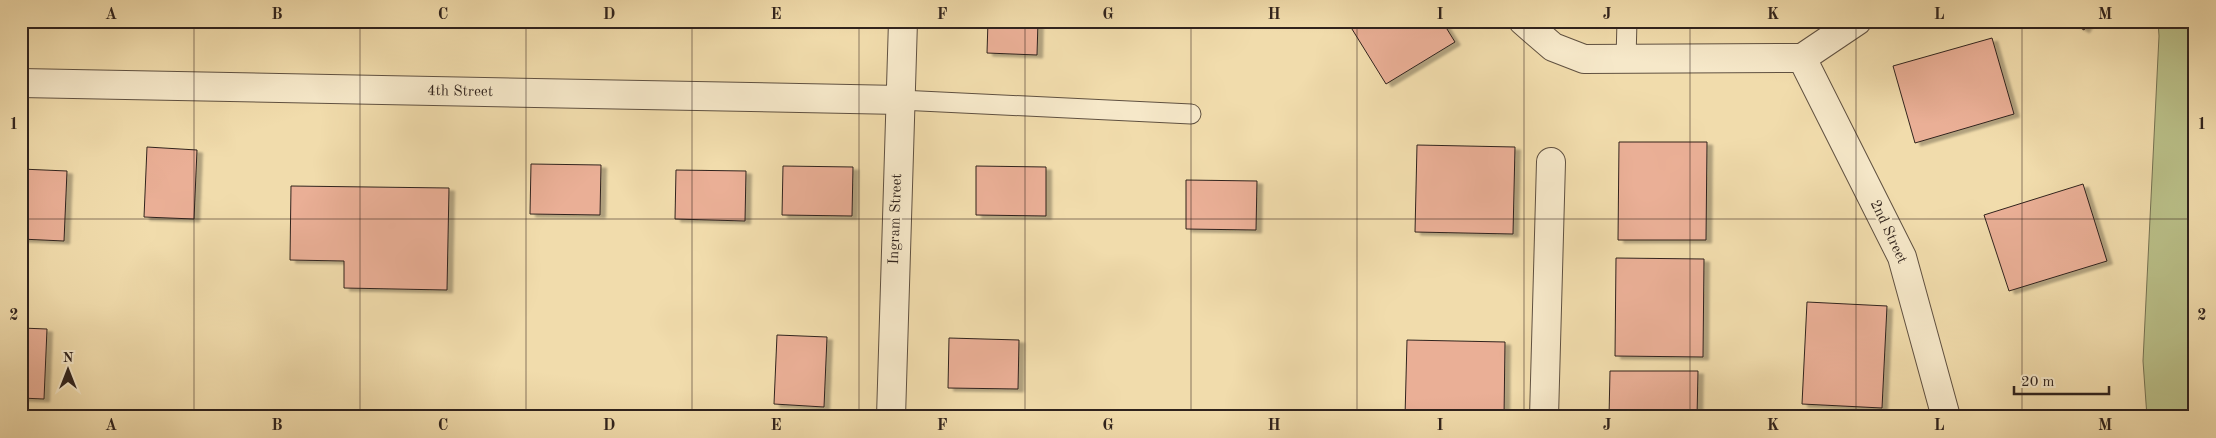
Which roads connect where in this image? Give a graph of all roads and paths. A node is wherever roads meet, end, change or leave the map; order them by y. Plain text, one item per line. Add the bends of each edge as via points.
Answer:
1 (903, 21) edge
2 (1523, 21) edge
3 (1627, 21) edge
4 (1857, 21) edge
5 (1802, 58) junction
6 (1626, 59) junction
7 (21, 83) edge
8 (900, 100) junction
9 (1191, 114) dead end
10 (1551, 162) dead end
11 (891, 417) edge
12 (1544, 417) edge
13 (1946, 417) edge

1 - 8 street, Ingram Street
2 - 6 street via 1553,47 1584,59
3 - 6 lane
4 - 5 street
5 - 6 street
5 - 13 street, 2nd Street via 1902,257
7 - 8 street, 4th Street
8 - 9 lane
8 - 11 street, Ingram Street
10 - 12 street

